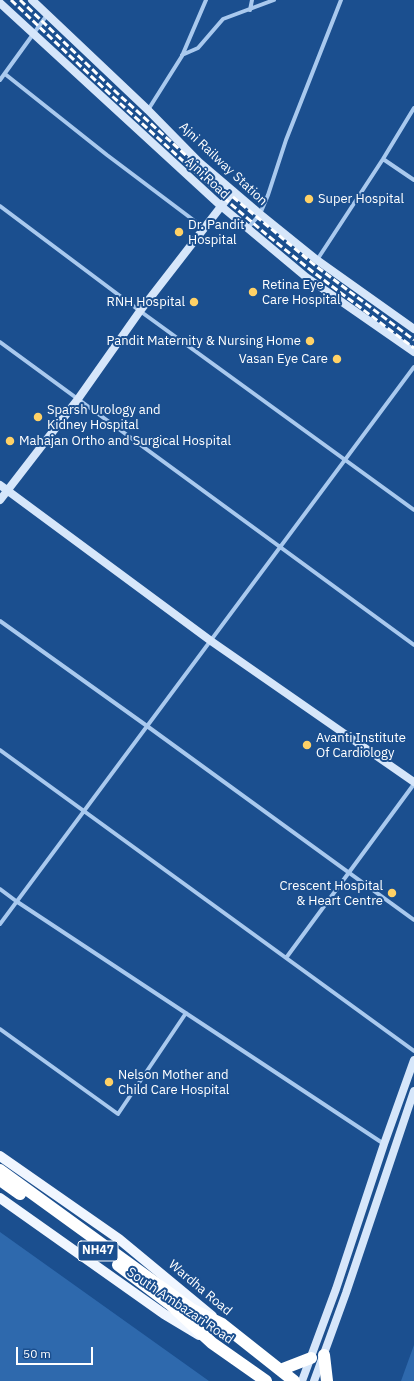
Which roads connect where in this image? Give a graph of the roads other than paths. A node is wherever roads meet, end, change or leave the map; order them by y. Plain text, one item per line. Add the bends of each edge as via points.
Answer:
1 (32, 0) edge
2 (206, 0) edge
3 (252, 0) edge
4 (274, 0) edge
5 (341, 0) edge
6 (0, 2) edge
7 (250, 10) junction
8 (48, 15) junction
9 (34, 34) junction
10 (182, 56) junction
11 (5, 74) junction
12 (0, 80) edge
13 (414, 108) edge
14 (148, 110) junction
15 (383, 159) junction
16 (414, 180) edge
17 (233, 191) junction
18 (0, 206) edge
19 (221, 206) junction
20 (260, 214) junction
21 (204, 228) junction
22 (248, 229) junction
23 (317, 260) junction
24 (140, 311) junction
25 (414, 329) edge
26 (0, 342) edge
27 (414, 352) edge
28 (414, 367) edge
29 (78, 399) junction
30 (345, 460) junction
31 (0, 485) edge
32 (7, 490) junction
33 (0, 500) edge
34 (414, 510) edge
35 (280, 547) junction
36 (0, 621) edge
37 (210, 641) junction
38 (414, 645) edge
39 (147, 726) junction
40 (0, 750) edge
41 (414, 783) edge
42 (84, 811) junction
43 (349, 872) junction
44 (0, 889) edge
45 (16, 901) junction
46 (414, 920) edge
47 (0, 924) edge
48 (286, 958) junction
49 (186, 1014) junction
50 (0, 1029) edge
51 (414, 1051) edge
52 (414, 1060) edge
53 (414, 1091) edge
54 (384, 1144) junction
55 (0, 1156) edge
56 (0, 1170) edge
57 (0, 1180) edge
58 (0, 1198) edge
59 (222, 1324) junction
60 (212, 1343) junction
61 (324, 1356) junction
62 (311, 1358) junction
63 (280, 1370) junction
64 (266, 1381) edge
65 (294, 1381) edge
66 (302, 1381) edge
67 (314, 1381) edge
68 (327, 1381) edge

1 - 8 main road, Ajni Railway Station
2 - 10 street
3 - 7 street
4 - 7 street
5 - 20 street
6 - 9 main road, Ajni Road
7 - 10 street via 223,19 198,48
8 - 9 street
8 - 14 main road, Ajni Railway Station
9 - 11 street
9 - 19 main road, Ajni Road
10 - 14 street
11 - 12 street
11 - 21 street
13 - 15 street
14 - 17 main road, Ajni Railway Station
15 - 16 street
15 - 23 street
17 - 19 main road
17 - 20 main road, Ajni Railway Station
18 - 24 street
19 - 21 main road
19 - 22 main road, Ajni Road
20 - 22 street
20 - 23 main road, Ajni Railway Station
21 - 24 main road
22 - 27 main road, Ajni Road via 306,277
23 - 25 main road, Ajni Railway Station
24 - 29 main road
24 - 30 street
26 - 29 street
28 - 30 street
29 - 32 main road
29 - 35 street
30 - 34 street
30 - 35 street
31 - 32 main road
32 - 33 main road
32 - 37 main road
35 - 37 street
35 - 38 street
36 - 39 street
37 - 39 street
37 - 41 main road
39 - 42 street
39 - 43 street
40 - 42 street
41 - 43 street
42 - 45 street
42 - 48 street
43 - 46 street
43 - 48 street
44 - 45 street
45 - 47 street
45 - 49 street
48 - 51 street
49 - 50 street via 118,1114
49 - 54 street
52 - 54 main road
53 - 61 main road
54 - 62 main road
55 - 59 main road, Wardha Road via 119,1239
56 - 59 highway, NH47 via 194,1310
57 - 60 highway, NH47 via 165,1301
58 - 60 main road, South Ambazari Road via 164,1314
59 - 63 highway, Wardha Road / NH47
60 - 64 highway, South Ambazari Road / NH47
61 - 67 main road
61 - 68 highway
62 - 63 highway
62 - 66 main road
63 - 65 highway, Wardha Road / NH47

